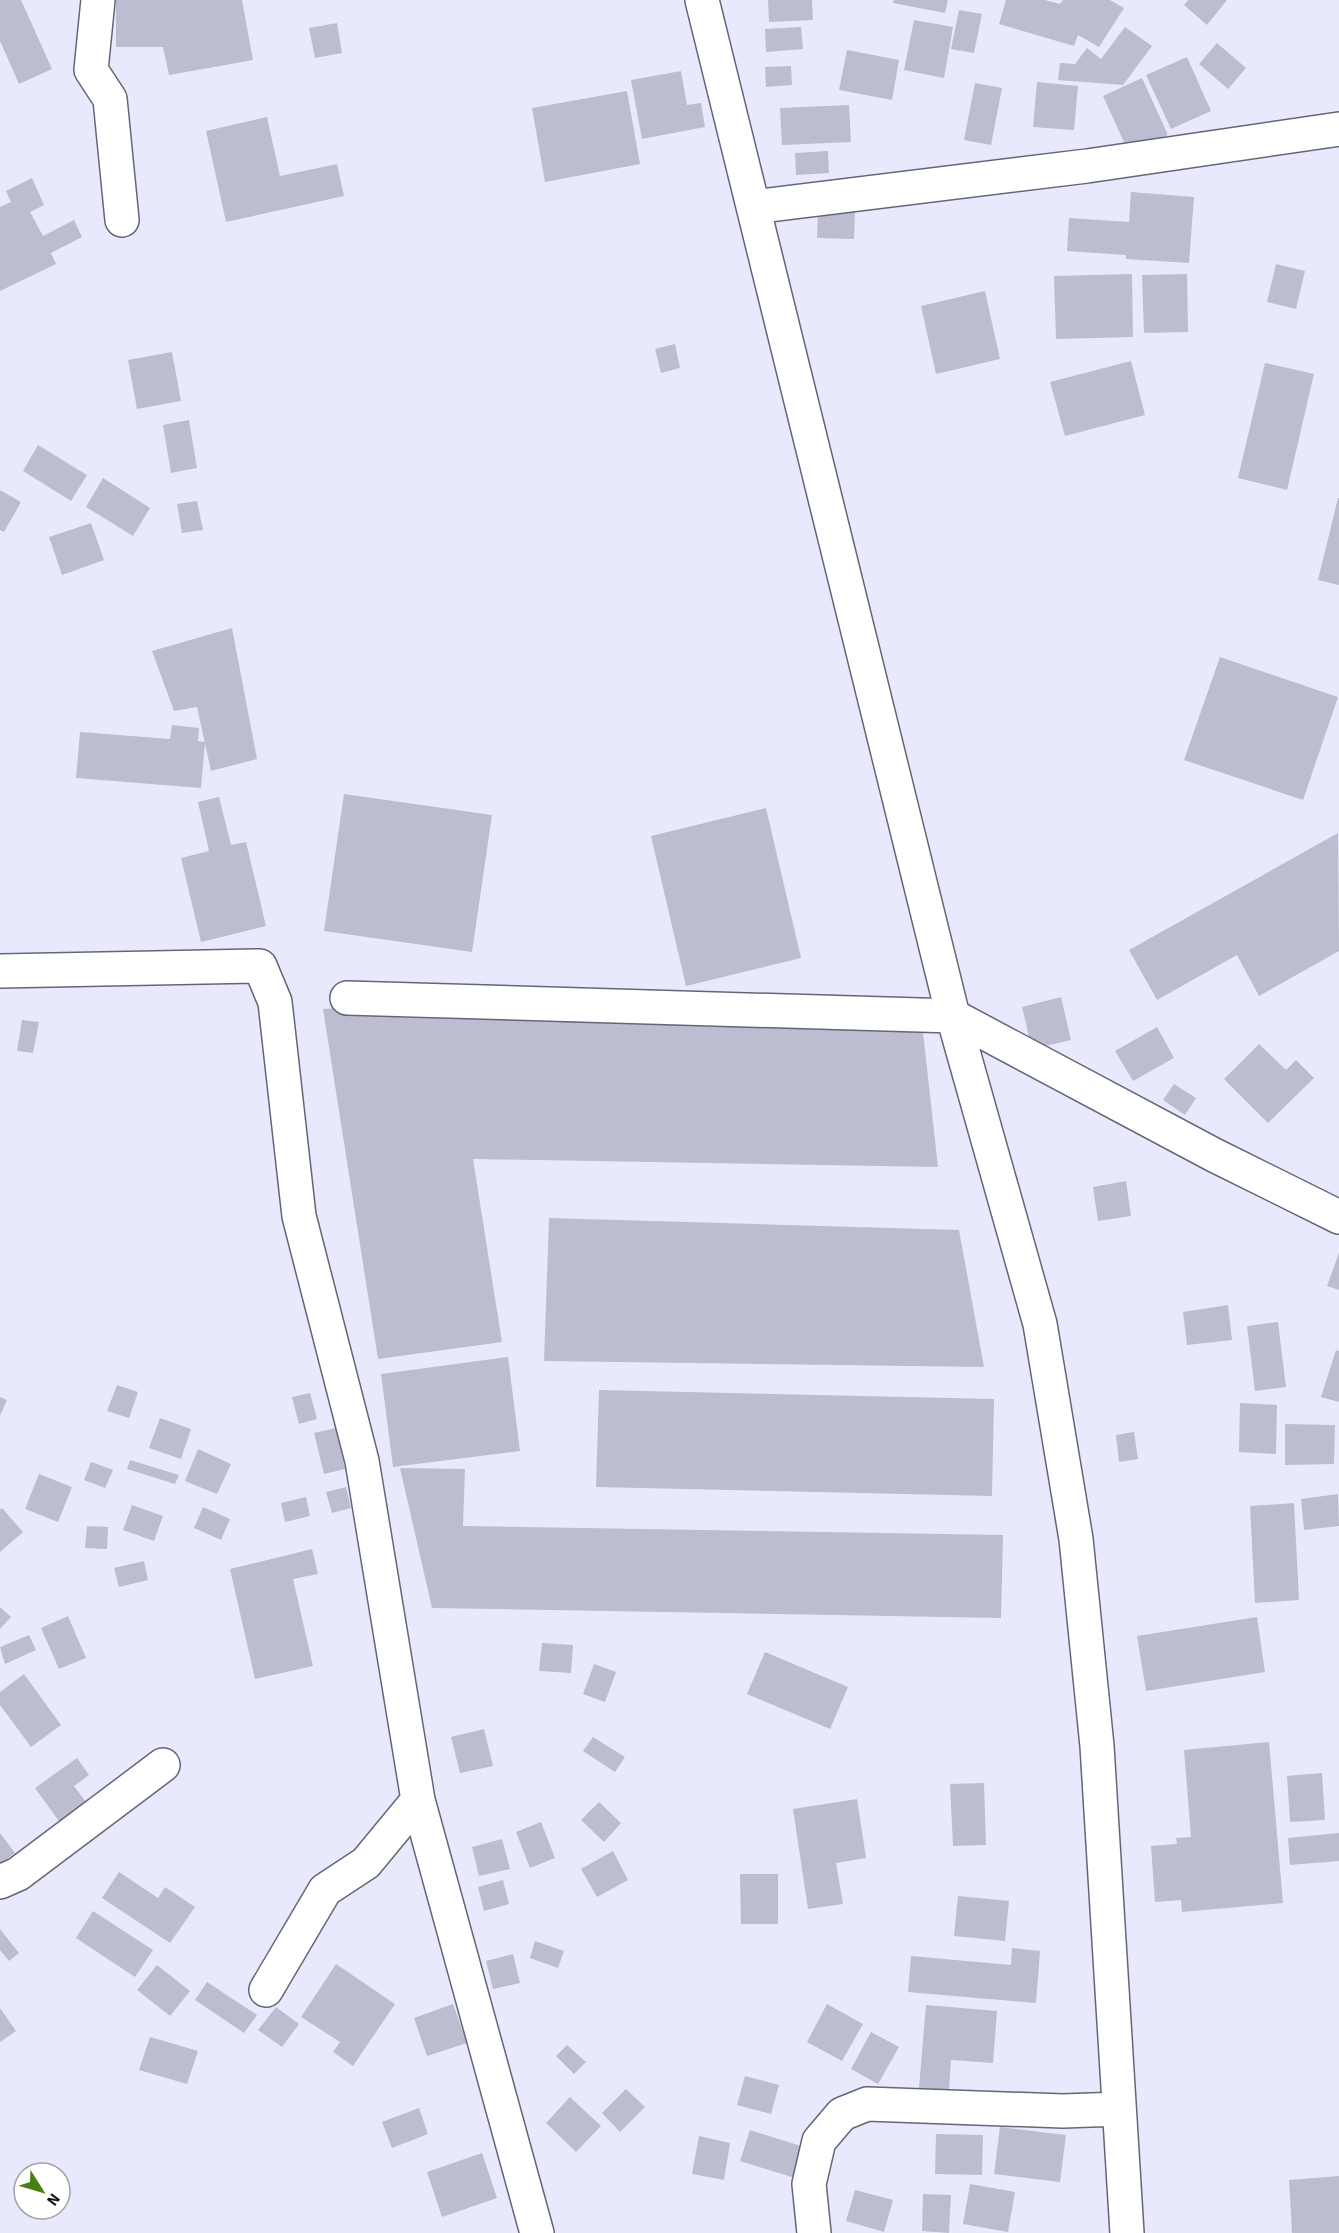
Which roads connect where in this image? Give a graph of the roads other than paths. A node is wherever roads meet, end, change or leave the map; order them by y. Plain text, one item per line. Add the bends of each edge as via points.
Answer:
1 (98, 0) edge
2 (702, 0) edge
3 (1339, 129) edge
4 (753, 207) junction
5 (122, 220) dead end
6 (0, 971) edge
7 (347, 998) dead end
8 (953, 1016) junction
9 (1339, 1217) edge
10 (163, 1765) dead end
11 (418, 1800) junction
12 (0, 1882) edge
13 (266, 1990) dead end
14 (1119, 2109) junction
15 (537, 2233) edge
16 (814, 2233) edge
17 (1127, 2233) edge

1 - 5 street via 91,70 110,99
2 - 4 street
3 - 4 street via 1087,166
4 - 8 street
6 - 11 street via 260,966 275,1002 299,1216 362,1461
7 - 8 street
8 - 9 street
8 - 14 street via 1040,1324 1076,1539 1097,1746
10 - 12 street via 18,1874
11 - 13 street via 366,1863 325,1890
11 - 15 street
14 - 16 street via 1063,2111 867,2104 842,2114 819,2140 809,2184
14 - 17 street

